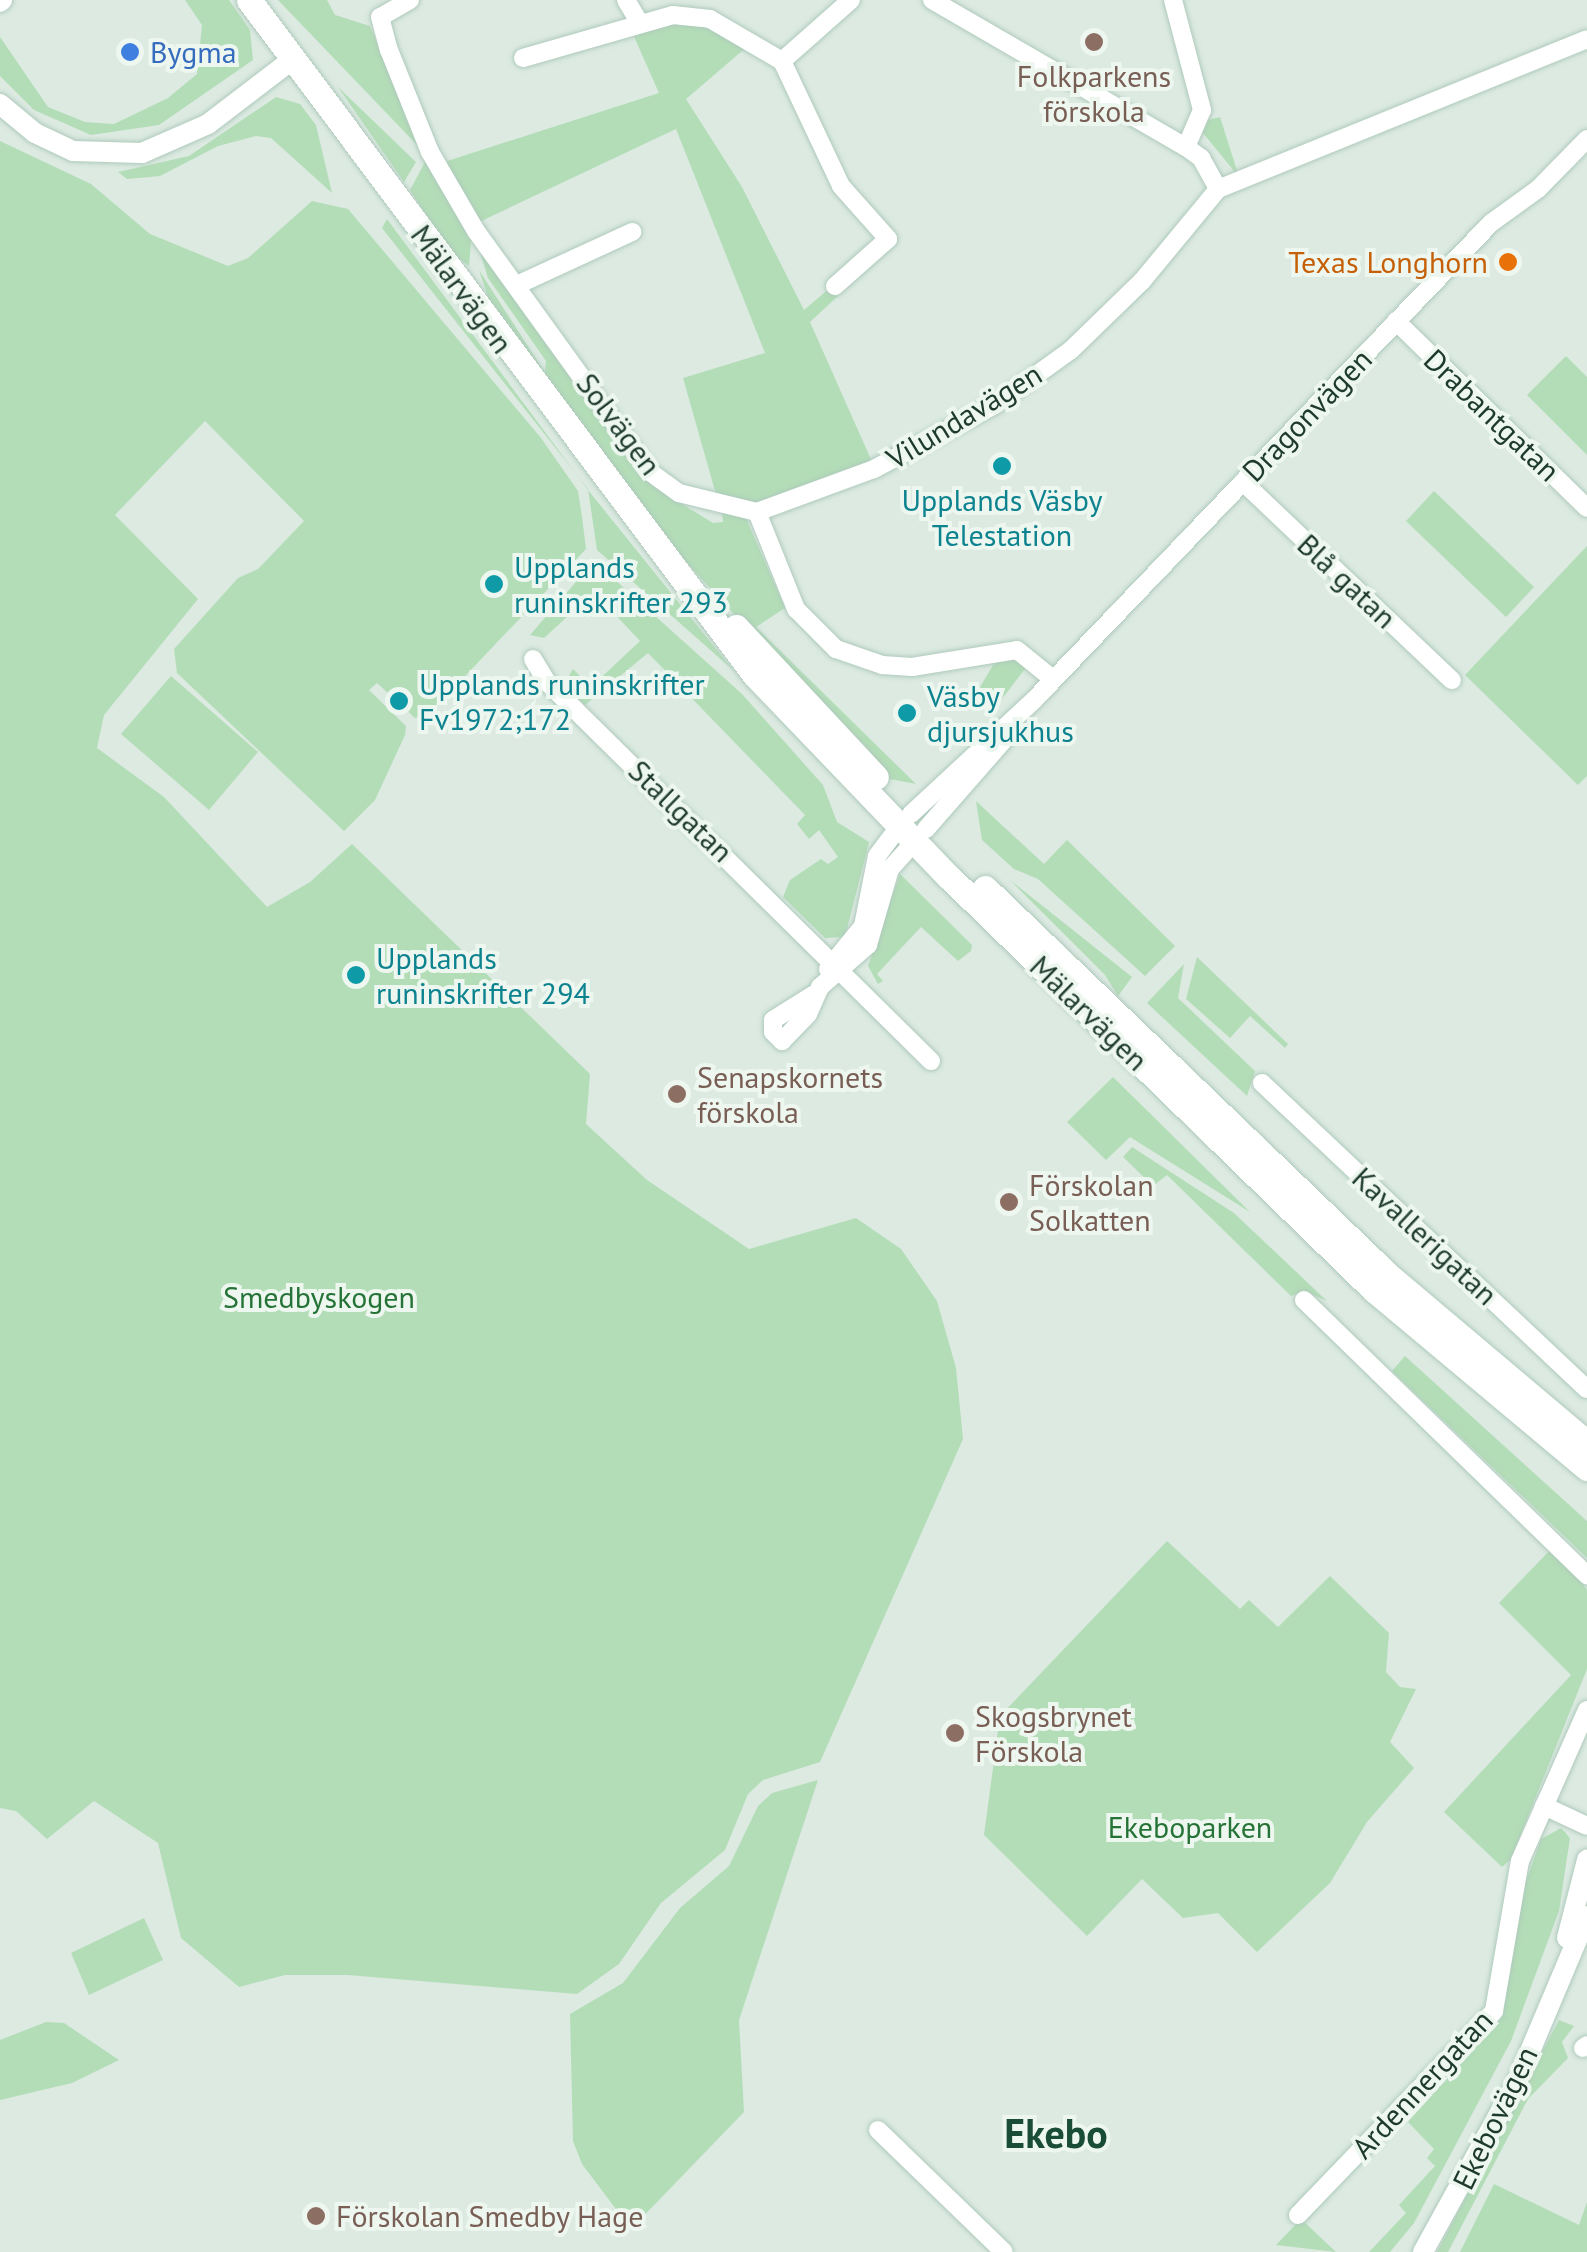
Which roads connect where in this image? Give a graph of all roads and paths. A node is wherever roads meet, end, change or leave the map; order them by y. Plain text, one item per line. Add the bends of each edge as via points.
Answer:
1 (250, 0) edge
2 (410, 0) edge
3 (626, 0) edge
4 (851, 0) edge
5 (932, 0) edge
6 (1173, 0) edge
7 (639, 22) junction
8 (1587, 40) edge
9 (523, 58) dead end
10 (293, 59) junction
11 (782, 61) junction
12 (0, 104) edge
13 (1587, 139) edge
14 (1186, 146) junction
15 (1218, 188) junction
16 (632, 232) dead end
17 (517, 285) junction
18 (835, 286) dead end
19 (1396, 322) junction
20 (1242, 482) junction
21 (1587, 508) edge
22 (757, 512) junction
23 (533, 658) dead end
24 (1053, 679) junction
25 (1452, 680) dead end
26 (913, 827) junction
27 (840, 965) junction
28 (816, 991) dead end
29 (932, 1061) dead end
30 (1262, 1084) dead end
31 (1304, 1300) dead end
32 (1587, 1389) edge
33 (1587, 1444) edge
34 (1587, 1468) edge
35 (1587, 1575) edge
36 (1587, 1710) edge
37 (1544, 1806) junction
38 (1587, 1826) edge
39 (1587, 1860) edge
40 (1587, 1916) edge
41 (1558, 1978) junction
42 (878, 2130) dead end
43 (1298, 2215) dead end
44 (1004, 2252) edge
45 (1423, 2252) edge

1 - 10 main road, Mälarvägen
2 - 17 street, Solvägen via 380,17 389,50 455,198
3 - 7 street
4 - 11 street
5 - 14 street
6 - 14 street via 1202,110
7 - 9 street
7 - 11 street via 673,15 710,19
8 - 15 street, Vilundavägen
10 - 12 street via 208,124 142,154 73,151 35,133
10 - 26 main road, Mälarvägen via 633,517
11 - 18 street via 841,186 888,240
13 - 19 street, Dragonvägen via 1538,189 1491,223
14 - 15 street via 1202,158
15 - 22 street, Vilundavägen via 1142,281 1071,350 996,404 874,470
16 - 17 street
17 - 22 street, Solvägen via 650,472 679,493
19 - 20 street, Dragonvägen
19 - 21 street, Drabantgatan
20 - 24 street, Dragonvägen
20 - 25 street, Blå gatan
22 - 24 street via 796,609 836,649 912,667 1006,648 1029,655
23 - 27 street, Stallgatan via 546,681
24 - 26 street, Dragonvägen via 984,768
26 - 27 street via 890,869 868,945
26 - 33 main road, Mälarvägen via 1388,1275
26 - 34 main road, Mälarvägen via 1374,1290
27 - 28 street
27 - 29 street, Stallgatan
30 - 32 street, Kavallerigatan
31 - 35 street
36 - 37 street, Ardennergatan
37 - 38 street
37 - 43 street, Ardennergatan via 1520,1861 1494,2011
39 - 41 street, Ekebovägen
40 - 41 street, Ekebovägen
41 - 45 street, Ekebovägen via 1517,2082
42 - 44 street

